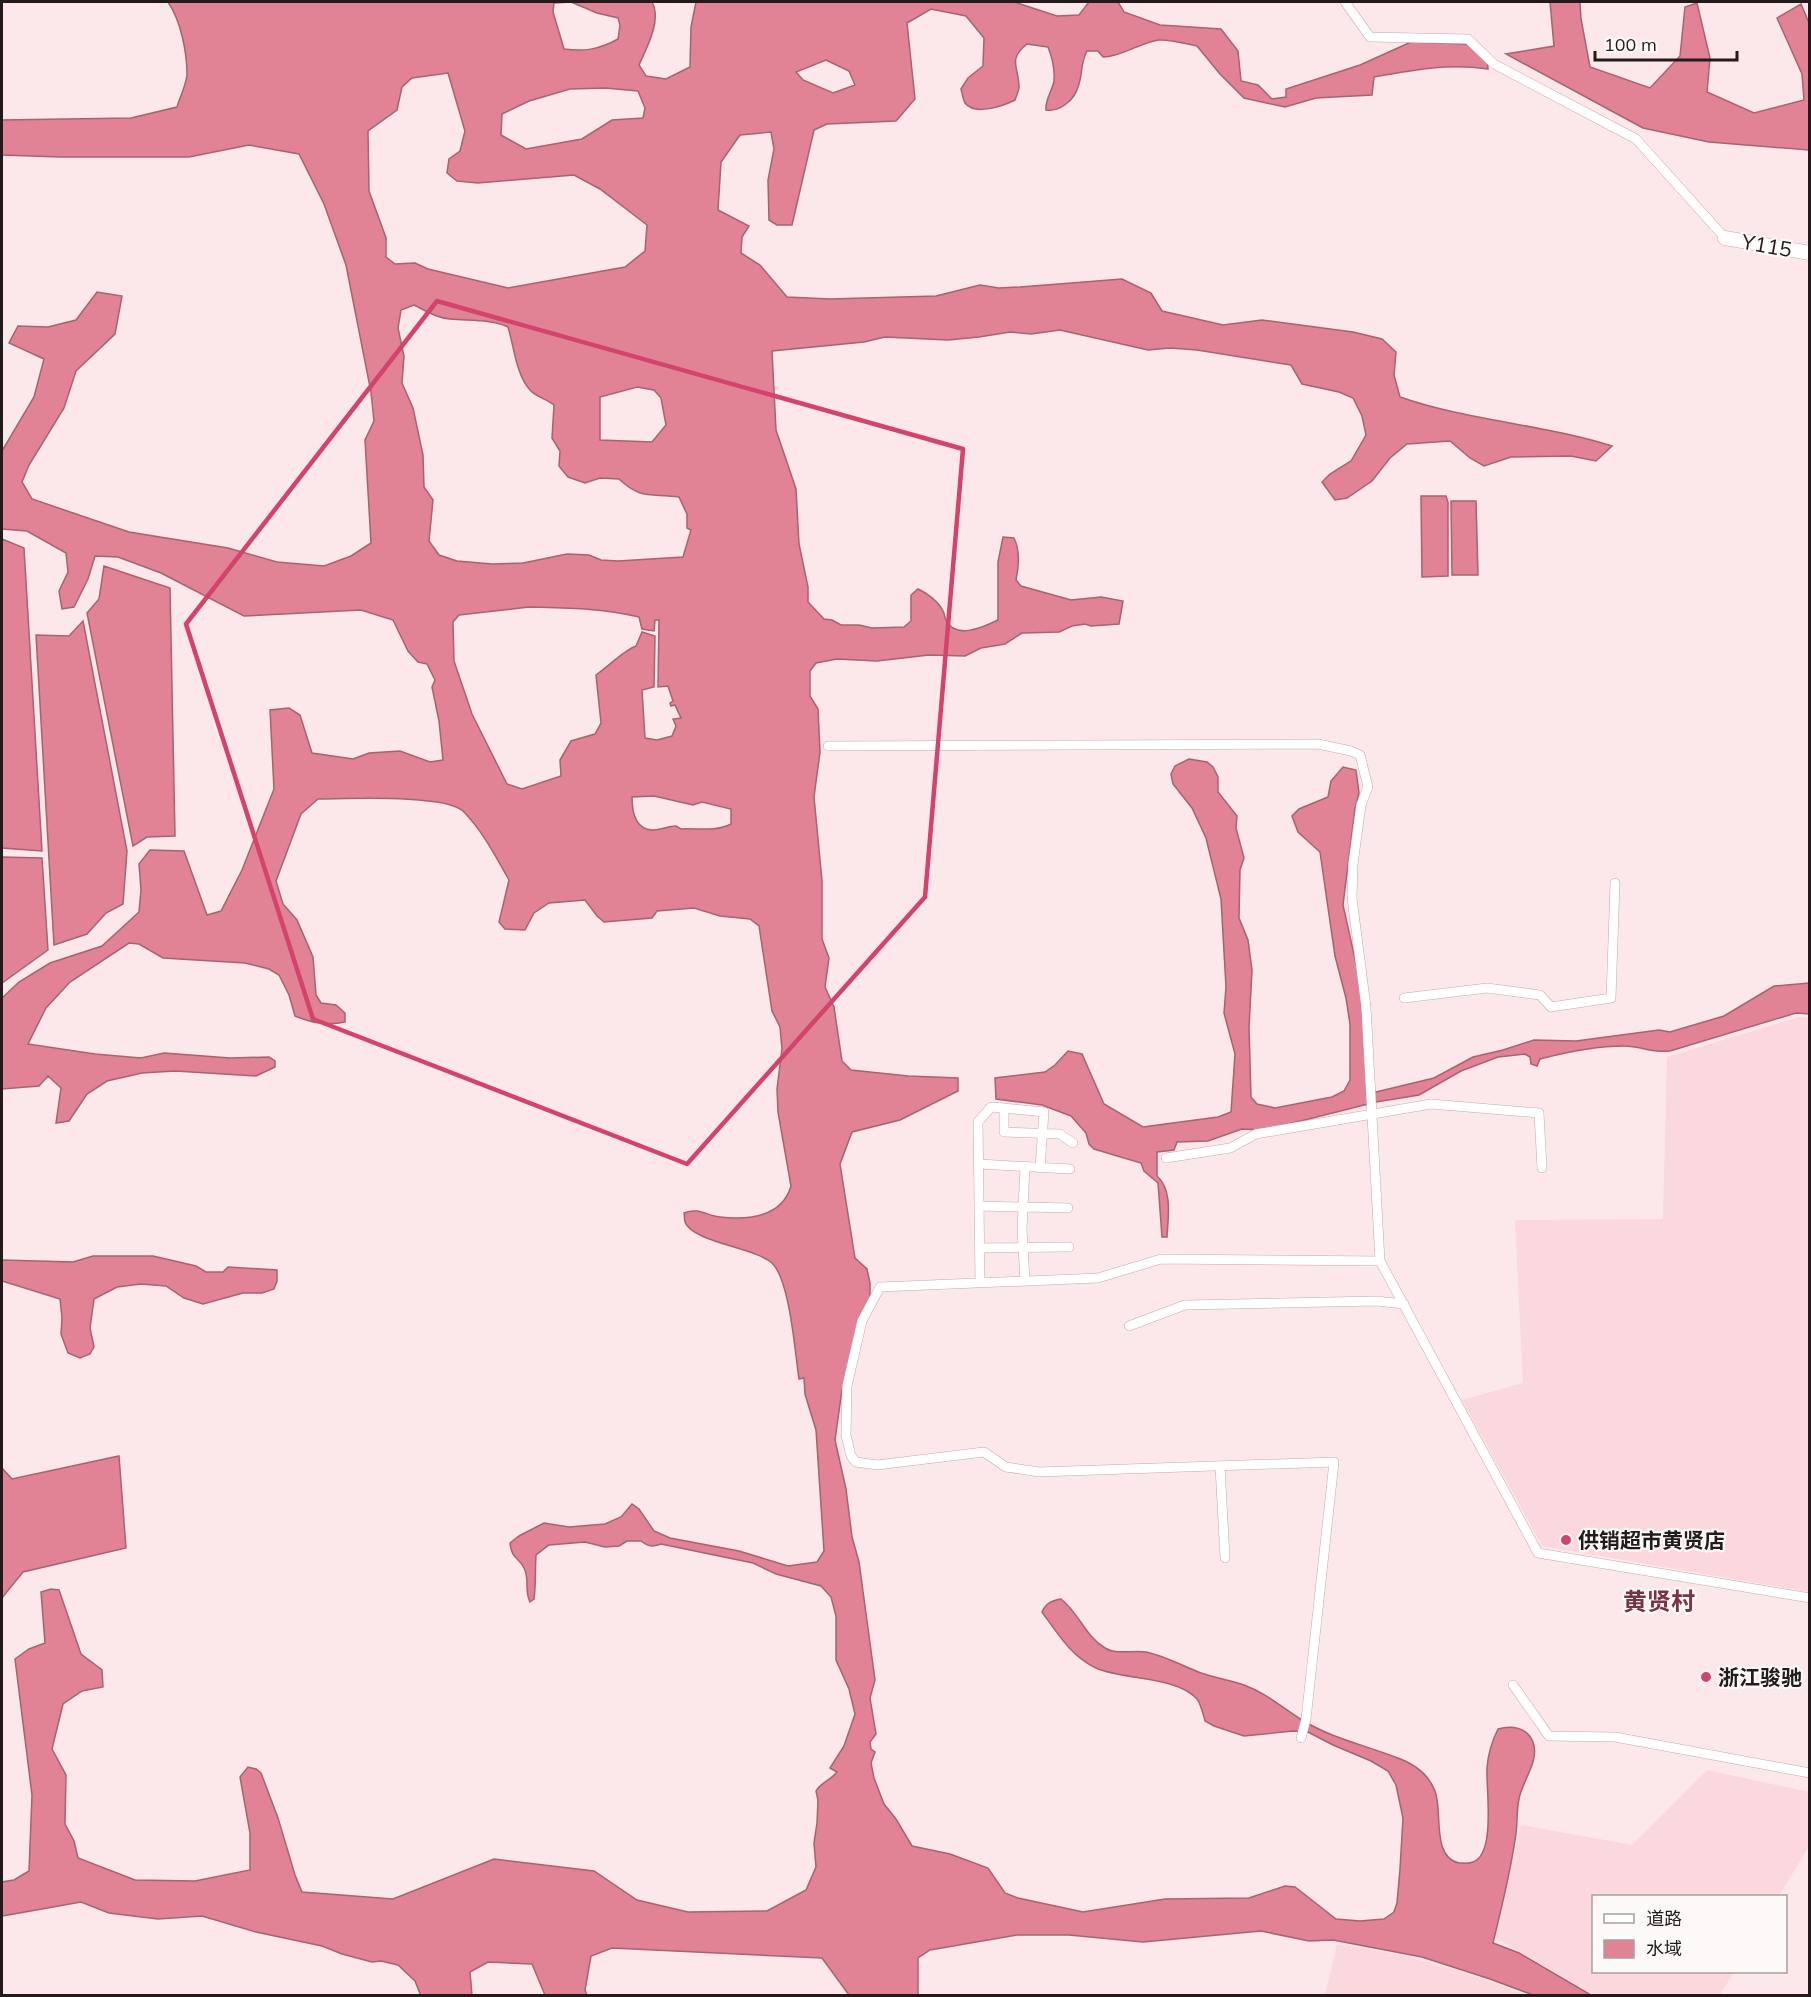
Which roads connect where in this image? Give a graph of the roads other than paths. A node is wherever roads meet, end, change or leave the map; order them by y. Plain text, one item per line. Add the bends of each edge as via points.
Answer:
1 (1345, 2) edge
2 (1725, 238) joint
3 (1809, 253) edge
4 (828, 747) dead end
5 (1615, 883) dead end
6 (1404, 998) dead end
7 (1004, 1108) junction
8 (1372, 1110) junction
9 (1042, 1133) junction
10 (1073, 1143) dead end
11 (1166, 1158) dead end
12 (979, 1164) junction
13 (1024, 1167) junction
14 (1040, 1168) junction
15 (1542, 1168) dead end
16 (1070, 1169) dead end
17 (979, 1206) junction
18 (1023, 1207) junction
19 (1068, 1208) dead end
20 (1023, 1247) junction
21 (1069, 1247) dead end
22 (980, 1248) junction
23 (1380, 1261) junction
24 (1025, 1281) junction
25 (980, 1282) junction
26 (1404, 1304) junction
27 (1129, 1326) dead end
28 (1220, 1466) junction
29 (1225, 1558) dead end
30 (1809, 1598) edge
31 (1513, 1685) dead end
32 (1302, 1735) dead end
33 (1809, 1773) edge

1 - 2 street via 1370,37 1468,39 1494,64 1636,139
2 - 3 street, Y115
4 - 8 street via 1318,744 1359,755 1368,787 1360,814 1352,898 1366,1007
5 - 6 street via 1611,998 1551,1007 1540,995 1487,988
7 - 9 street via 1044,1112
7 - 9 street via 1004,1132
7 - 12 street via 991,1107 978,1122
8 - 11 street via 1256,1134 1230,1148
8 - 15 street via 1431,1104 1539,1113
8 - 23 street
9 - 10 street via 1060,1134
9 - 14 street
12 - 13 street
12 - 17 street
13 - 14 street
13 - 18 street
14 - 16 street
17 - 18 street
17 - 22 street
18 - 19 street
18 - 20 street
20 - 21 street
20 - 22 street
20 - 24 street
22 - 25 street
23 - 24 street via 1161,1259 1098,1278
23 - 26 street
24 - 25 street
25 - 28 street via 880,1287 862,1321 847,1386 846,1435 853,1460 877,1465 984,1452 1006,1467 1039,1472
26 - 27 street via 1376,1301 1185,1305
26 - 30 street via 1538,1553
28 - 29 street
28 - 32 street via 1334,1462
31 - 33 street via 1549,1736 1615,1737

